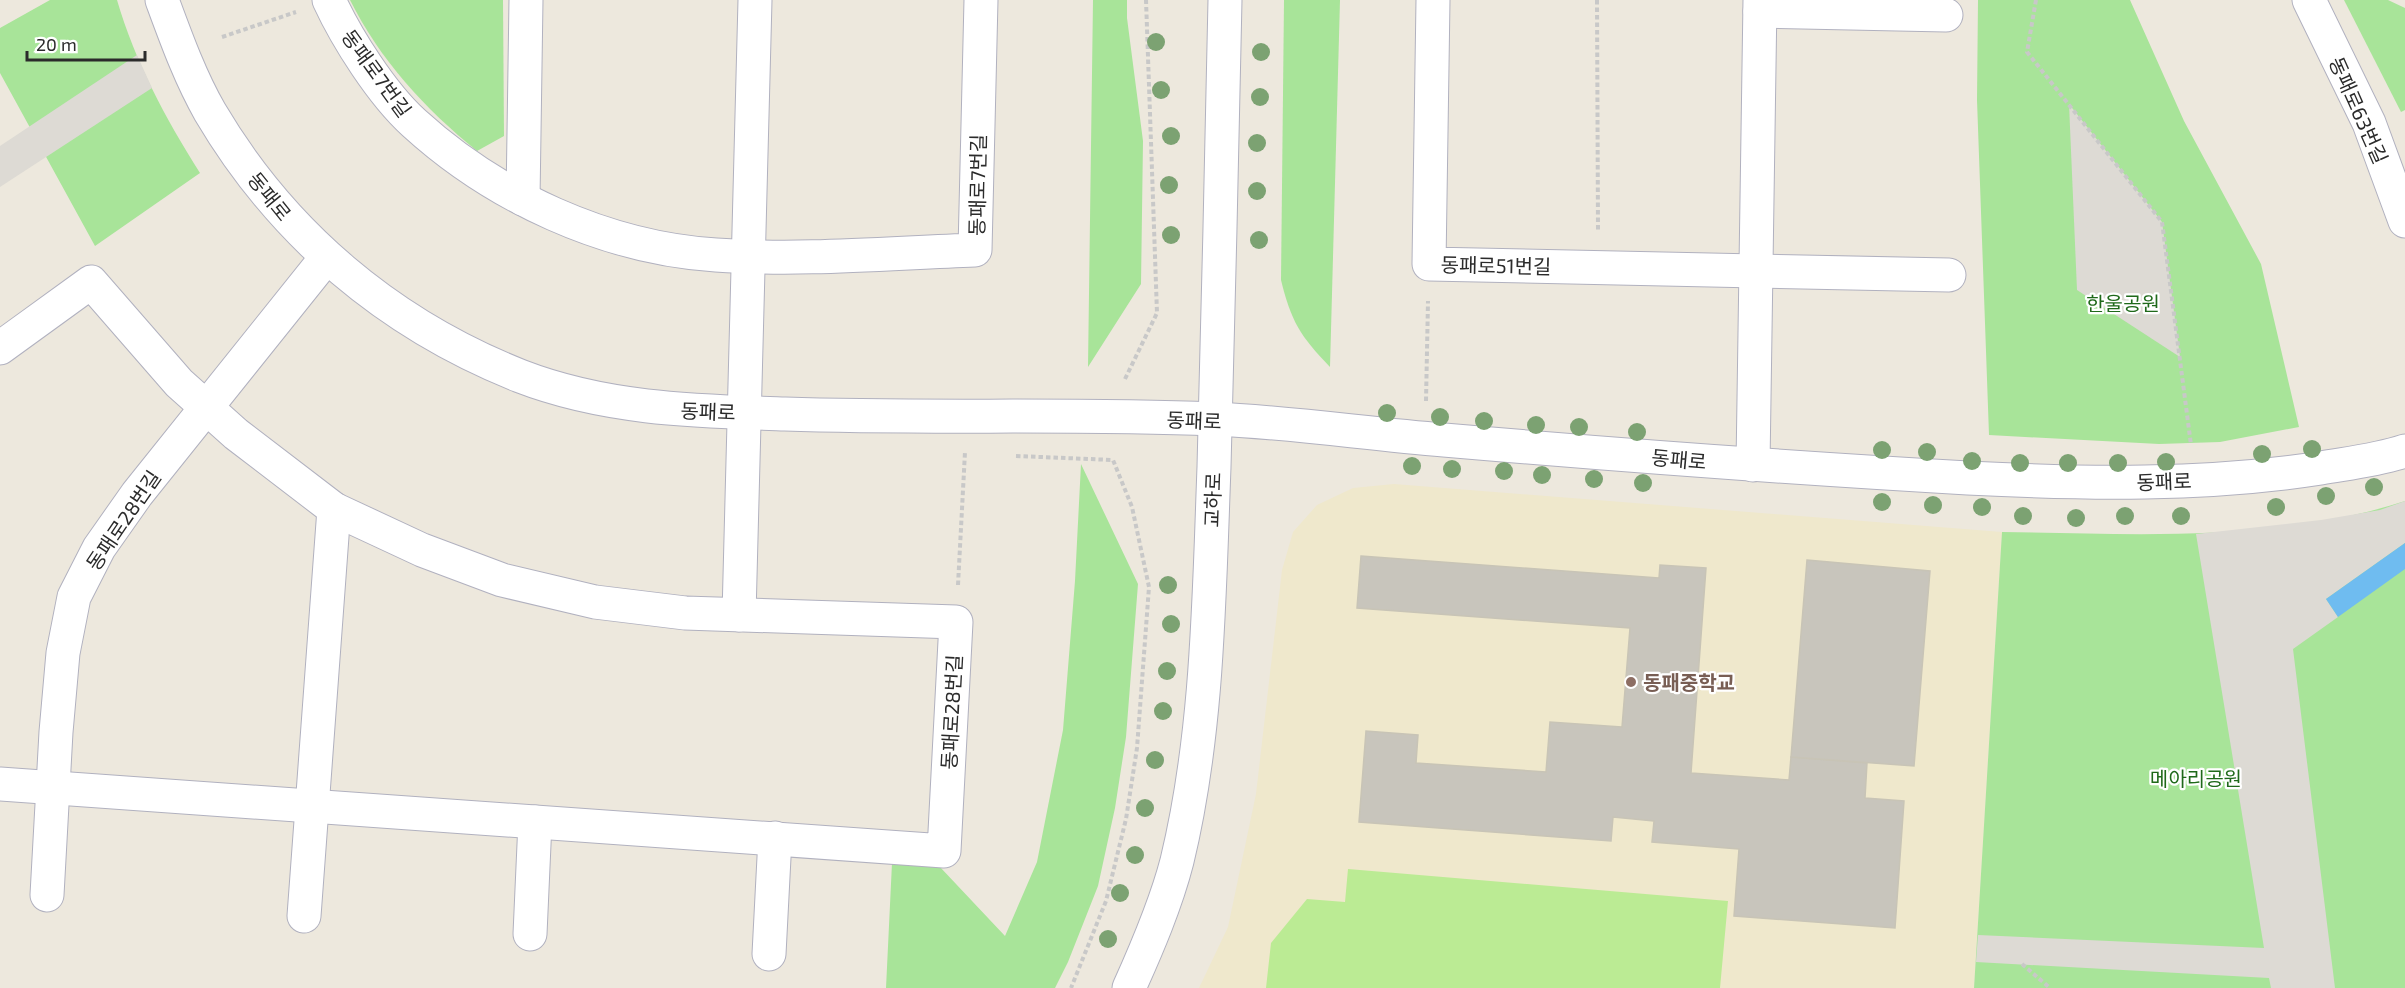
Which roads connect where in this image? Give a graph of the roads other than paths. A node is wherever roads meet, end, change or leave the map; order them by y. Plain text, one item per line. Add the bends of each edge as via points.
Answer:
1 (162, 0) edge
2 (329, 0) edge
3 (526, 0) edge
4 (755, 0) edge
5 (981, 0) edge
6 (1225, 0) edge
7 (1433, 0) edge
8 (2309, 0) edge
9 (1760, 6) edge
10 (1946, 15) dead end
11 (523, 199) junction
12 (2405, 221) edge
13 (748, 256) junction
14 (326, 258) junction
15 (1756, 272) junction
16 (1949, 275) dead end
17 (0, 348) edge
18 (205, 406) junction
19 (744, 412) junction
20 (1215, 419) junction
21 (2405, 451) edge
22 (1753, 465) junction
23 (334, 510) junction
24 (739, 615) junction
25 (0, 784) edge
26 (52, 788) junction
27 (310, 806) junction
28 (536, 822) junction
29 (775, 838) junction
30 (47, 895) dead end
31 (304, 916) dead end
32 (530, 934) dead end
33 (769, 954) dead end
34 (1129, 988) edge

1 - 14 street, 동패로 via 208,109 280,209
2 - 11 street, 동패로7번길 via 371,72 412,122 469,168
3 - 11 street
4 - 13 street
5 - 13 street, 동패로7번길 via 975,250
6 - 20 street, 교하로
7 - 15 street, 동패로51번길 via 1429,264
8 - 12 street, 동패로63번길 via 2369,123
9 - 10 street
9 - 15 street
11 - 13 street, 동패로7번길 via 581,225 645,245
13 - 19 street
14 - 18 street, 동패로28번길
14 - 19 street, 동패로 via 403,317 482,360 528,379 653,409
15 - 16 street, 동패로51번길
15 - 22 street
17 - 18 street via 91,282 179,383
18 - 23 street
18 - 26 street, 동패로28번길 via 99,548 74,597 63,653
19 - 20 street, 동패로
19 - 24 street
20 - 22 street, 동패로
20 - 34 street, 교하로 via 1205,658 1195,768 1176,863
21 - 22 street, 동패로 via 2270,476 2160,482 2047,482
23 - 24 street via 422,550 502,580 595,602
23 - 27 street
24 - 29 street, 동패로28번길 via 956,622 944,850
25 - 26 street, 동패로28번길
26 - 27 street, 동패로28번길
26 - 30 street, 동패로28번길
27 - 28 street, 동패로28번길
27 - 31 street
28 - 29 street, 동패로28번길
28 - 32 street
29 - 33 street

